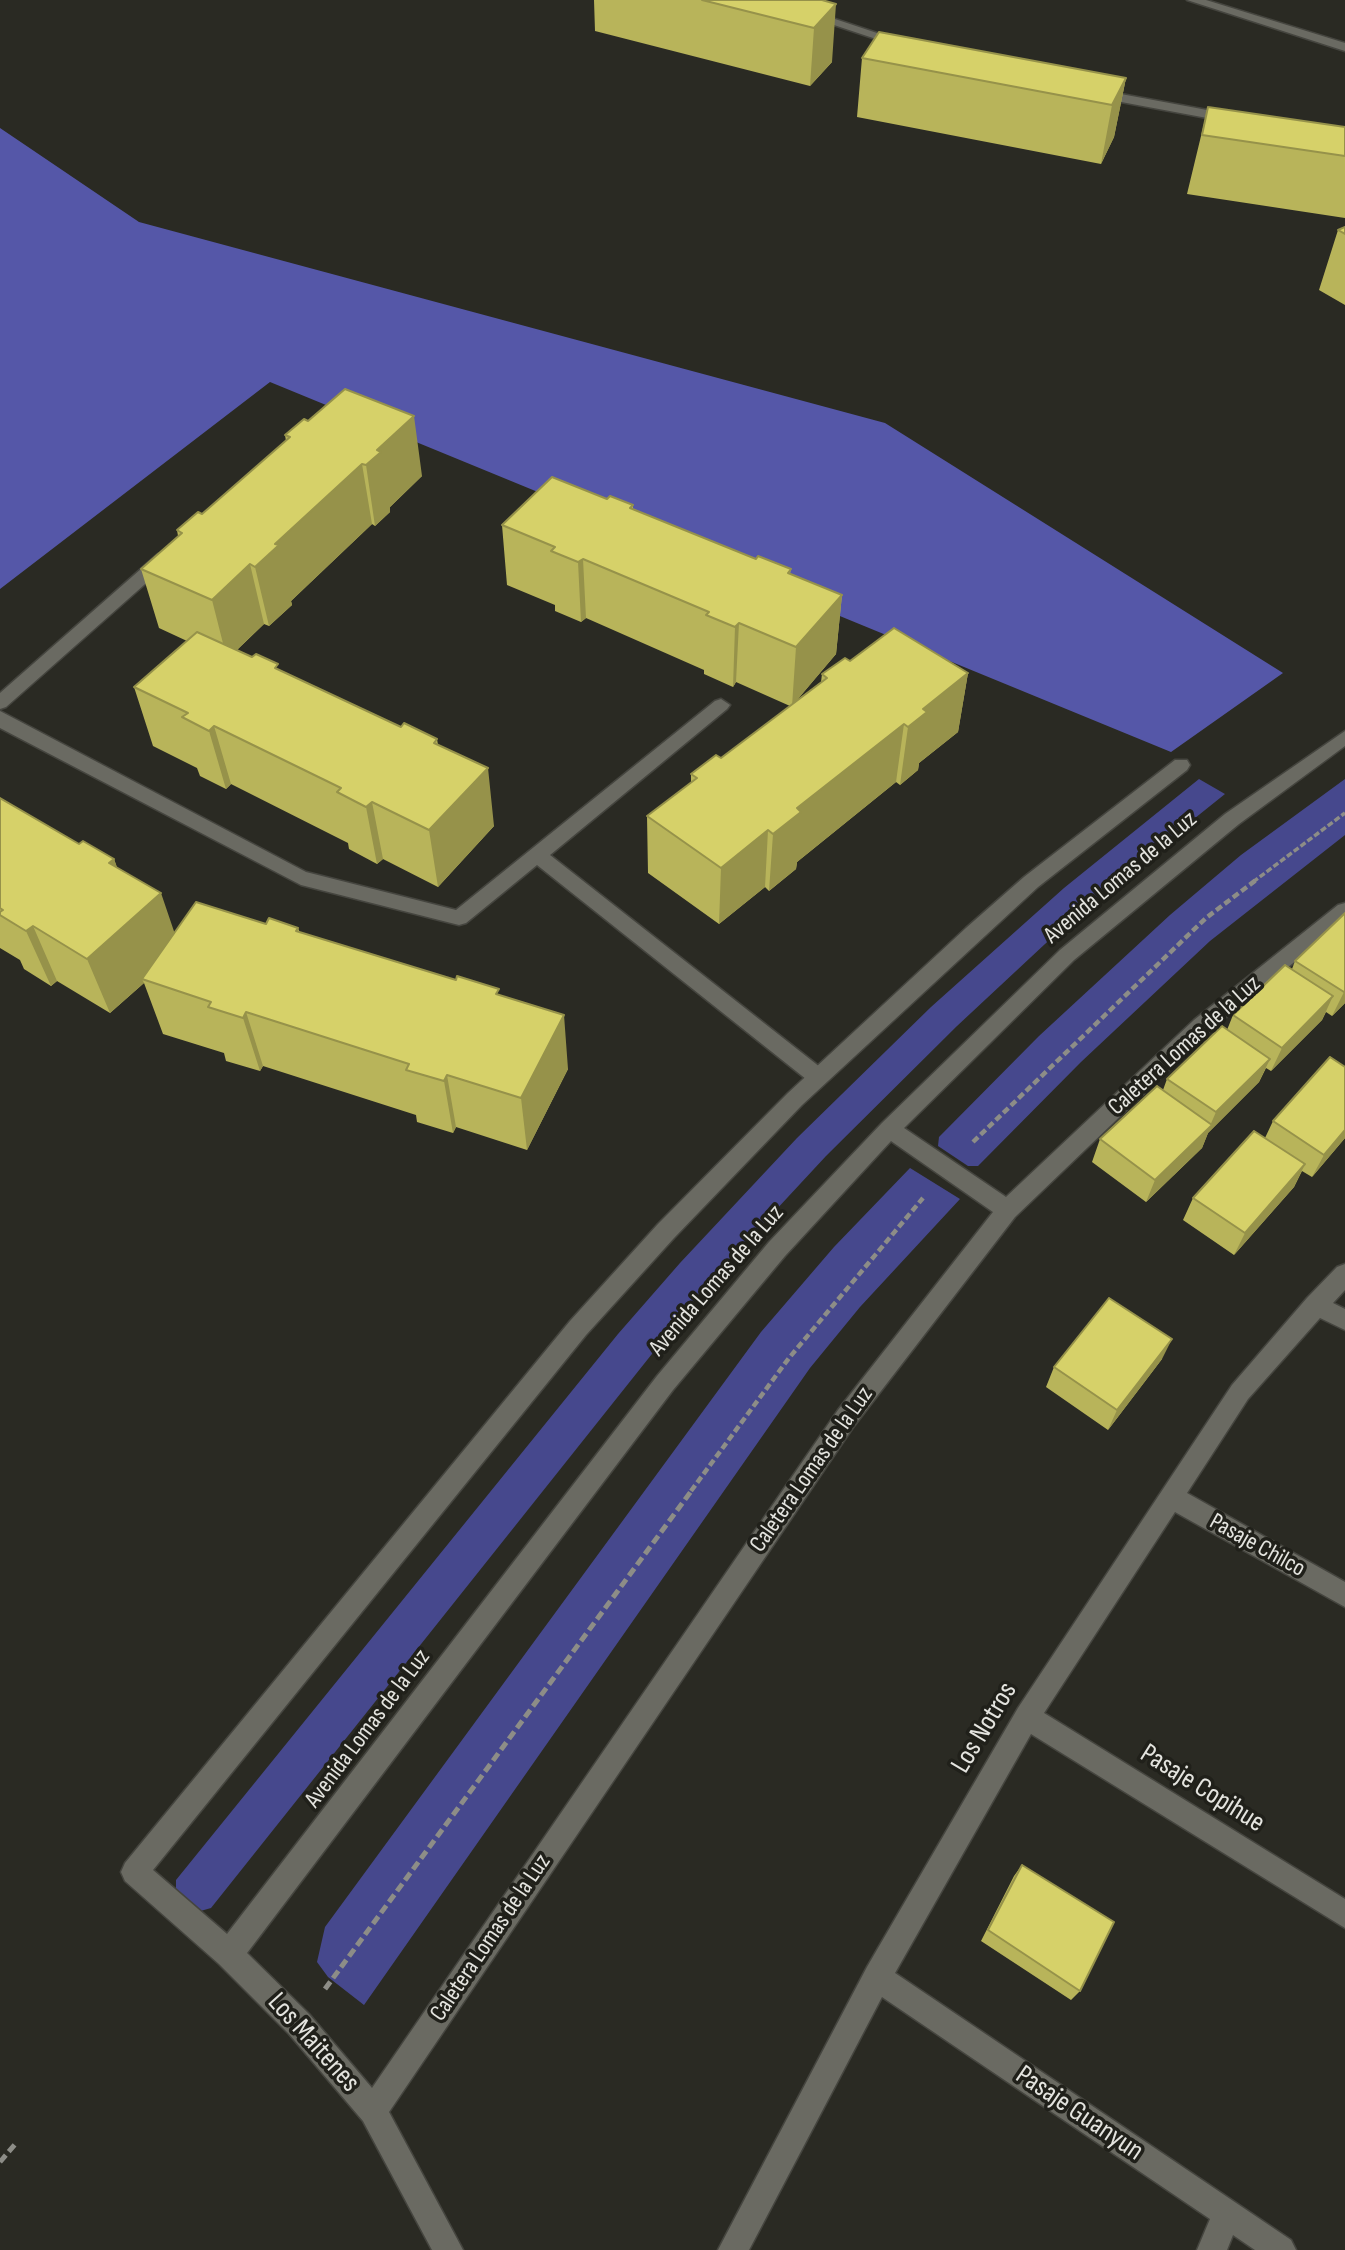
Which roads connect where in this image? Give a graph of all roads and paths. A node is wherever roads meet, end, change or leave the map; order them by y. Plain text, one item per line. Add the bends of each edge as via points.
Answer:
1 (765, 0) edge
2 (1193, 0) edge
3 (1345, 47) edge
4 (918, 48) edge
5 (1075, 89) edge
6 (1250, 122) edge
7 (180, 545) edge
8 (0, 703) edge
9 (721, 705) dead end
10 (0, 717) edge
11 (1345, 737) edge
12 (1181, 765) dead end
13 (1345, 813) edge
14 (537, 854) junction
15 (1345, 910) edge
16 (818, 1077) junction
17 (889, 1129) junction
18 (947, 1168) junction
19 (1007, 1210) junction
20 (1345, 1274) edge
21 (1315, 1305) junction
22 (1345, 1320) edge
23 (1169, 1496) junction
24 (1345, 1595) edge
25 (1027, 1717) junction
26 (134, 1872) joint
27 (1345, 1914) edge
28 (229, 1954) junction
29 (877, 1977) junction
30 (299, 2024) junction
31 (373, 2111) junction
32 (17, 2142) dead end
33 (0, 2162) edge
34 (1227, 2214) junction
35 (448, 2250) edge
36 (733, 2250) edge
37 (1212, 2250) edge
38 (1282, 2250) edge

1 - 4 street
2 - 3 street
5 - 6 street
7 - 8 street
9 - 14 street
10 - 14 street via 301,878 459,918
11 - 17 street, Avenida Lomas de la Luz via 1194,850 1067,956
12 - 16 street, Avenida Lomas de la Luz via 1031,882
13 - 18 path via 1206,918
14 - 16 street
15 - 19 street, Caletera Lomas de la Luz via 1201,1026
16 - 26 street, Avenida Lomas de la Luz via 578,1328
17 - 18 street
17 - 28 street, Avenida Lomas de la Luz via 777,1249 665,1383
18 - 19 street
18 - 30 path via 789,1358
19 - 31 street, Caletera Lomas de la Luz via 846,1418
20 - 21 street, Los Notros
21 - 22 street
21 - 23 street, Los Notros via 1240,1392
23 - 24 street, Pasaje Chilco
23 - 25 street, Los Notros
25 - 27 street, Pasaje Copihue
25 - 29 street, Los Notros
26 - 28 street, Los Maitenes
28 - 30 street, Los Maitenes
29 - 34 street, Pasaje Guanyun
29 - 36 street, Los Notros
30 - 31 street, Los Maitenes
31 - 35 street, Los Maitenes
32 - 33 path
34 - 37 street
34 - 38 street, Pasaje Guanyun

